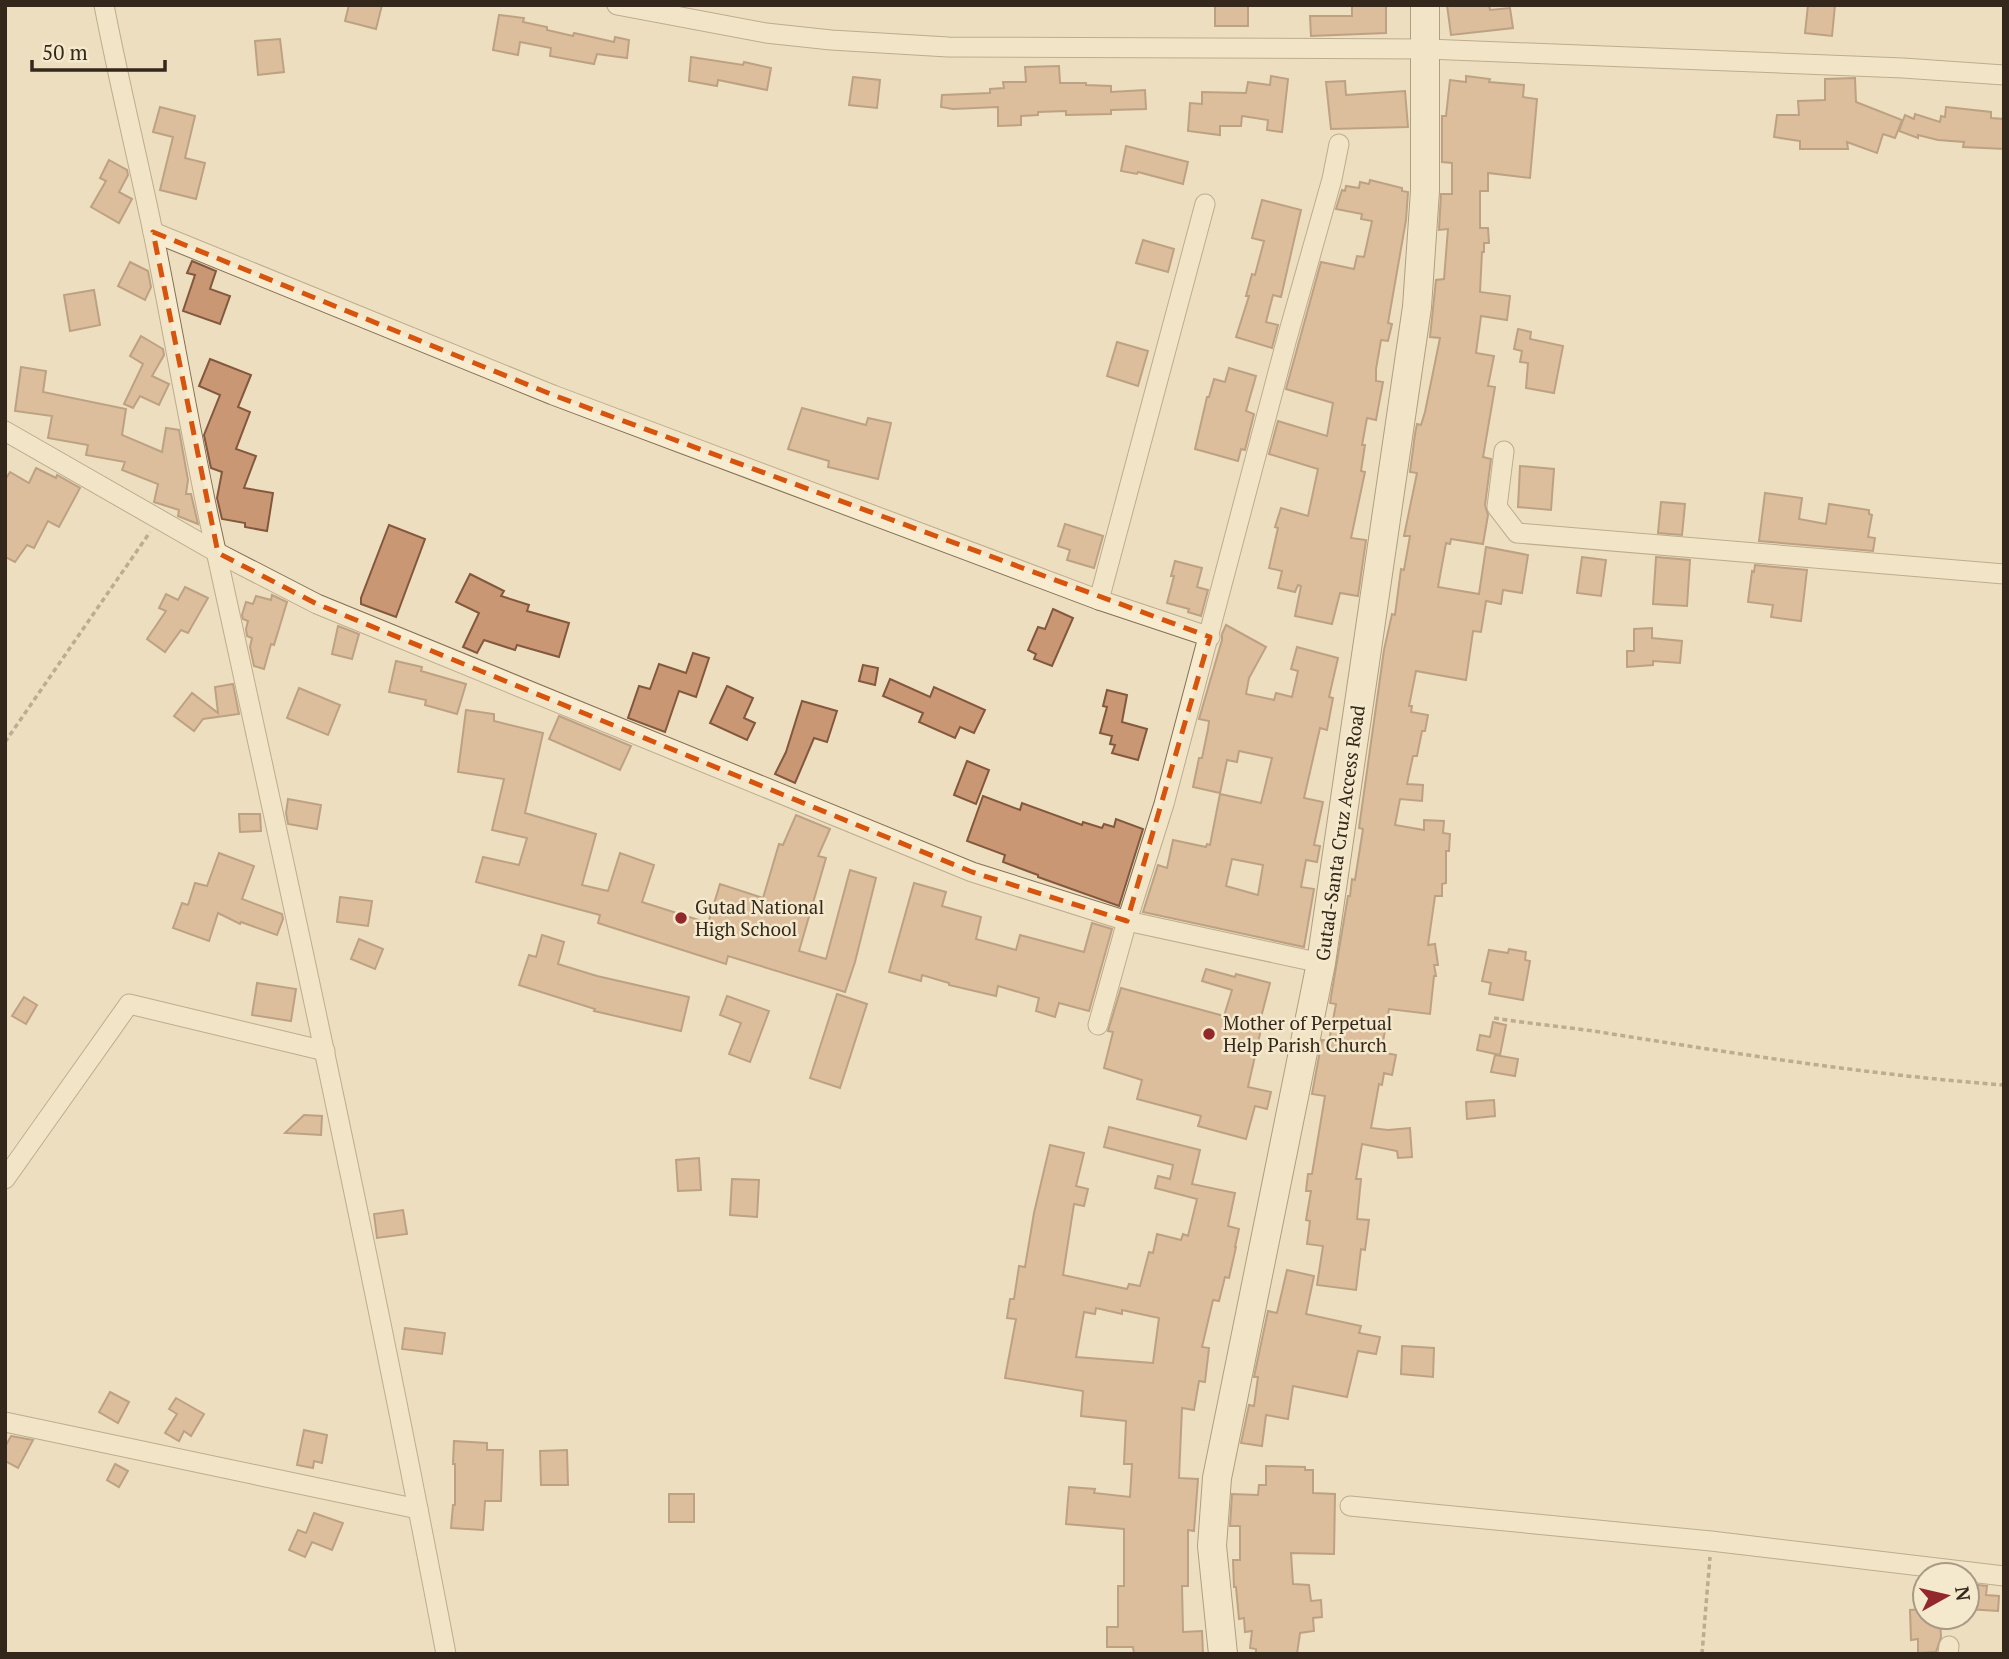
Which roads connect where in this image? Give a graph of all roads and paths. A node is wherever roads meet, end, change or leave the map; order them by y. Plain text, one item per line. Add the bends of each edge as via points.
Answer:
1 (104, 5) edge
2 (618, 5) edge
3 (1425, 5) edge
4 (1427, 48) junction
5 (2004, 75) edge
6 (1339, 144) dead end
7 (1206, 204) dead end
8 (153, 232) junction
9 (5, 431) edge
10 (1504, 451) dead end
11 (160, 519) junction
12 (218, 553) junction
13 (2004, 574) edge
14 (1099, 600) junction
15 (1210, 636) junction
16 (5, 742) edge
17 (1127, 921) junction
18 (1321, 963) junction
19 (1494, 1018) dead end
20 (1098, 1025) dead end
21 (325, 1051) junction
22 (2004, 1085) edge
23 (5, 1179) edge
24 (5, 1422) edge
25 (1350, 1506) dead end
26 (418, 1509) junction
27 (1711, 1541) junction
28 (2004, 1576) edge
29 (446, 1654) edge
30 (1223, 1654) edge
31 (1702, 1654) edge

1 - 8 street
2 - 4 street via 766,33 948,47
3 - 4 main road, Gutad-Santa Cruz Access Road
4 - 5 street
4 - 18 main road, Gutad-Santa Cruz Access Road via 1425,191 1417,307
6 - 15 street
7 - 14 street
8 - 12 street
8 - 14 street via 553,396
9 - 11 street
10 - 13 street via 1497,507 1517,533
11 - 12 street
11 - 16 path
12 - 17 street via 317,604 960,867
12 - 21 street
14 - 15 street
15 - 17 street
17 - 18 street
17 - 20 street
18 - 30 main road, Gutad-Santa Cruz Access Road via 1217,1478 1212,1546
19 - 22 path via 1717,1052
21 - 23 street via 129,1004
21 - 26 street
24 - 26 street
25 - 27 street
26 - 29 street
27 - 28 street
27 - 31 path

